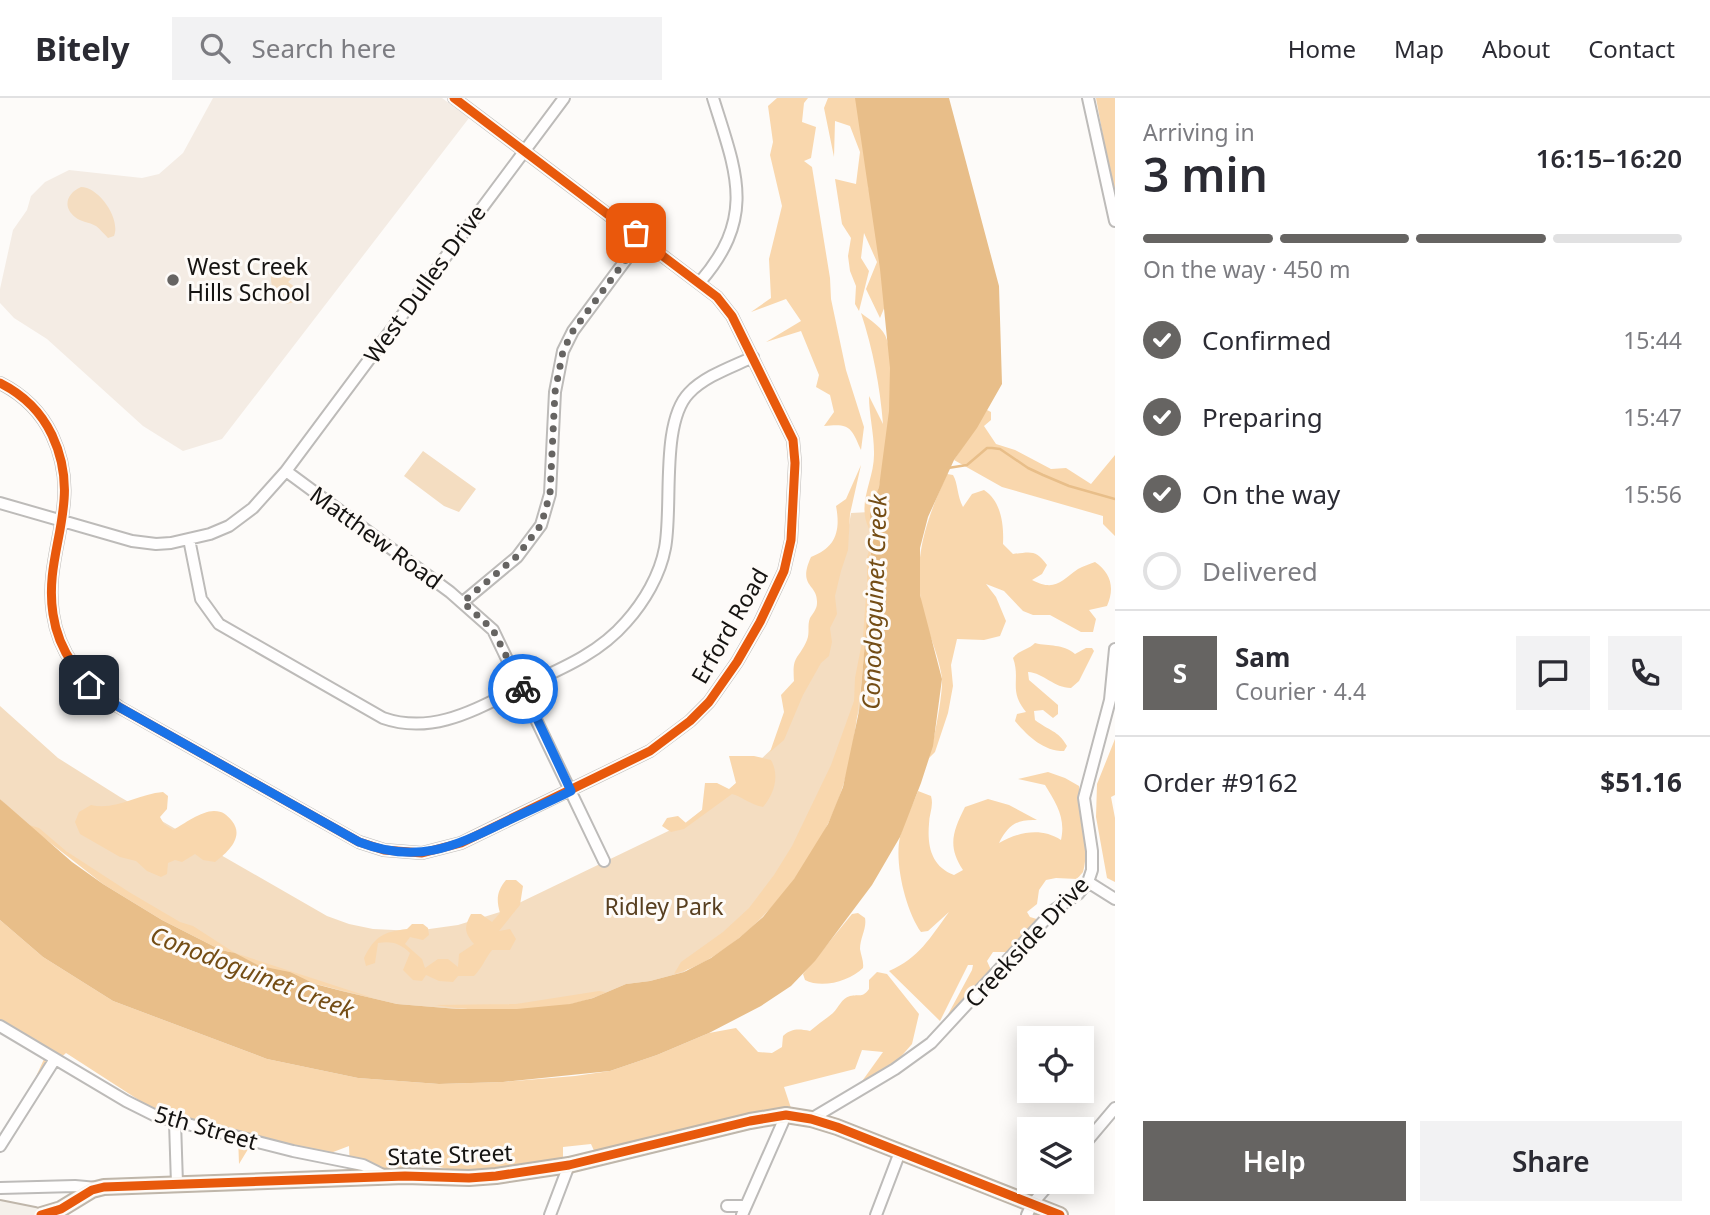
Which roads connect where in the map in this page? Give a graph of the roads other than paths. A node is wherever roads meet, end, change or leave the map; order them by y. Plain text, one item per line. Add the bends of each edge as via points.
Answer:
1 (454, 98) edge
2 (564, 98) edge
3 (713, 98) edge
4 (1088, 98) edge
5 (523, 150) junction
6 (1115, 221) edge
7 (642, 238) junction
8 (700, 282) junction
9 (753, 356) junction
10 (0, 383) edge
11 (286, 471) junction
12 (0, 503) edge
13 (62, 521) junction
14 (189, 539) junction
15 (463, 602) junction
16 (1115, 649) edge
17 (522, 687) junction
18 (571, 791) junction
19 (604, 861) dead end
20 (1088, 882) junction
21 (1115, 899) edge
22 (0, 1026) edge
23 (55, 1059) junction
24 (1115, 1108) edge
25 (786, 1115) junction
26 (811, 1118) junction
27 (174, 1122) junction
28 (1094, 1133) edge
29 (0, 1146) edge
30 (900, 1152) junction
31 (569, 1165) junction
32 (388, 1177) junction
33 (177, 1184) junction
34 (0, 1188) edge
35 (92, 1191) junction
36 (1042, 1194) edge
37 (727, 1206) dead end
38 (0, 1208) edge
39 (744, 1210) edge
40 (1030, 1210) edge
41 (35, 1215) edge
42 (41, 1215) edge
43 (76, 1215) edge
44 (550, 1215) edge
45 (876, 1215) edge
46 (1060, 1215) edge

1 - 5 street, Erford Road
2 - 5 street, West Dulles Drive
3 - 8 street via 736,179 737,207 729,241
4 - 6 street
5 - 7 street, Erford Road
5 - 11 street, West Dulles Drive
7 - 8 street, Erford Road
7 - 15 street via 563,351 555,392 550,494 541,525 517,556
8 - 9 street, Erford Road via 721,301
9 - 17 street via 697,386 678,410 665,549 639,606 617,632 591,652
9 - 18 street, Erford Road via 794,447 791,540 778,587 737,662 690,721 650,751
10 - 13 street, Erford Road via 33,407 50,432 65,477
11 - 14 street, West Dulles Drive via 241,518
11 - 15 street, Matthew Road
12 - 13 street, West Dulles Drive
13 - 14 street, West Dulles Drive via 141,542
13 - 18 street, Erford Road via 53,613 62,645 89,685 119,707 349,837 384,850 433,852
14 - 17 street via 201,599 219,624 383,718 423,724 443,721
15 - 17 street, Matthew Road via 493,630
16 - 20 street, Creekside Drive via 1110,700 1084,798 1093,863
17 - 18 street, Matthew Road
18 - 19 street, Matthew Road
20 - 21 street
20 - 26 street, Creekside Drive via 1054,910 941,1034 895,1069
22 - 23 street, 5th Street
23 - 27 street, 5th Street via 126,1101
23 - 29 street
24 - 28 street
25 - 26 main road, State Street
25 - 31 main road, State Street
25 - 39 street
26 - 30 main road, State Street
27 - 32 street, 5th Street via 363,1165
27 - 33 street
30 - 40 main road, State Street
30 - 45 street
31 - 32 main road, State Street via 469,1178
31 - 44 street
32 - 33 main road, State Street
33 - 35 main road, State Street
34 - 35 street, State Street via 75,1185
35 - 42 main road, State Street
35 - 43 main road
36 - 40 street
37 - 39 street
38 - 41 main road
40 - 46 main road, State Street

